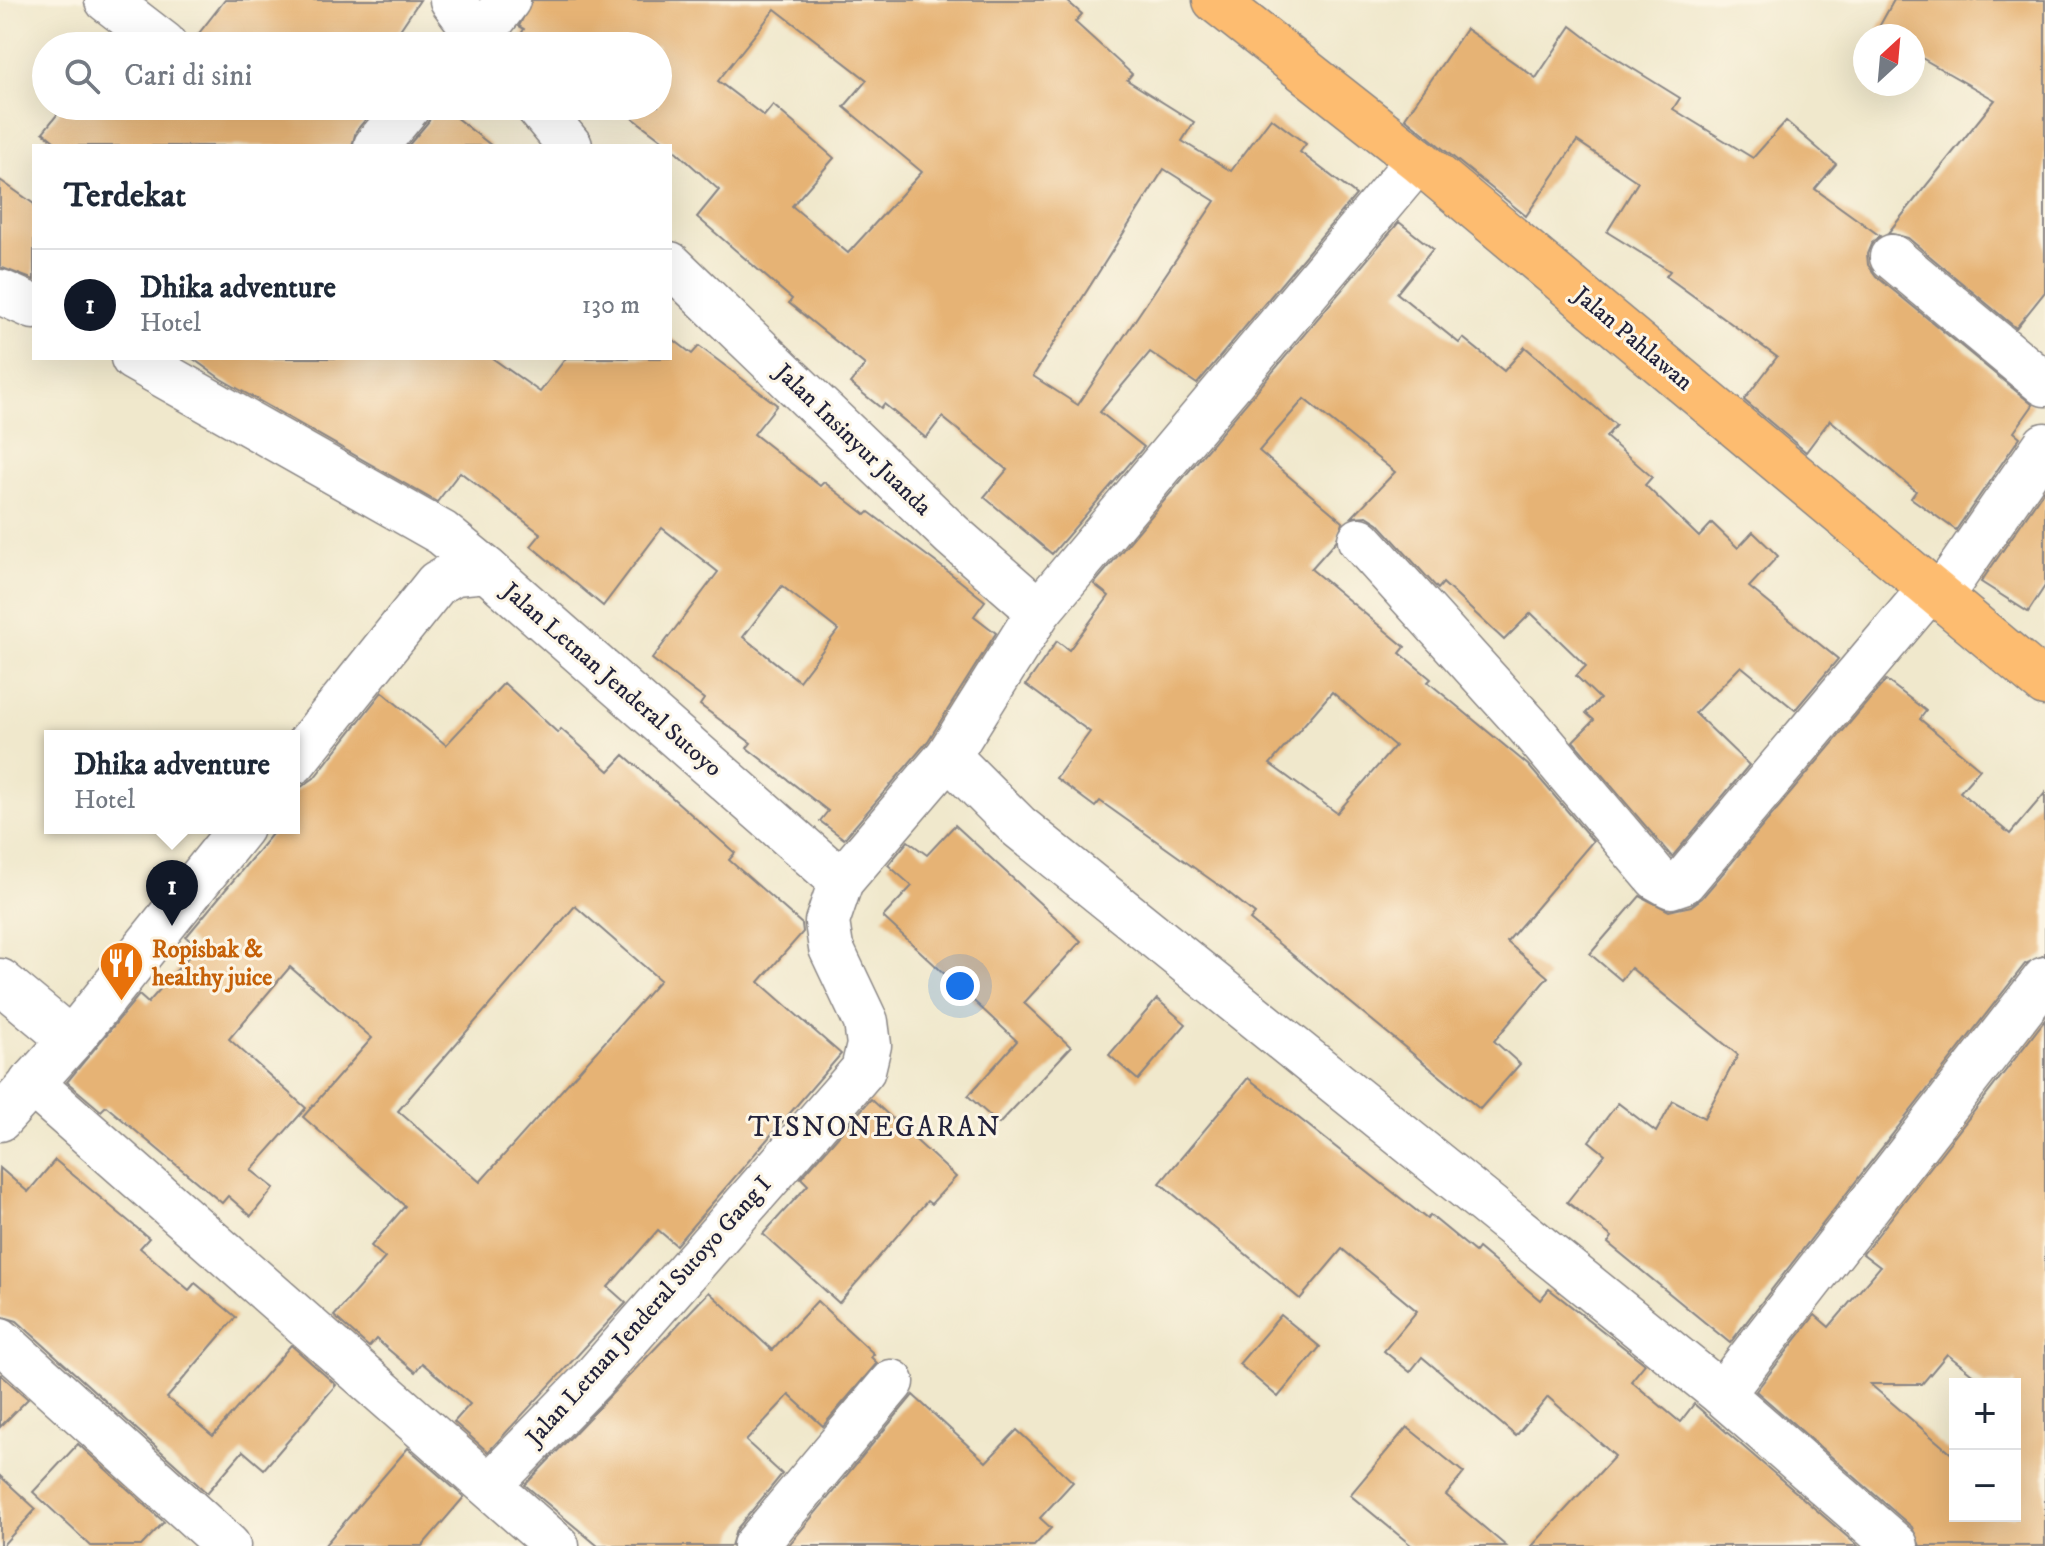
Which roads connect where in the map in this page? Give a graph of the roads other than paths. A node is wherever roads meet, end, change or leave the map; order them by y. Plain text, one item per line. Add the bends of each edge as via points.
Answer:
1 (107, 0) edge
2 (452, 0) edge
3 (508, 0) edge
4 (1215, 0) edge
5 (148, 32) edge
6 (472, 32) edge
7 (488, 32) edge
8 (397, 120) edge
9 (549, 120) edge
10 (378, 144) edge
11 (568, 144) edge
12 (1418, 160) junction
13 (1892, 257) dead end
14 (672, 266) edge
15 (0, 292) edge
16 (32, 306) edge
17 (137, 360) edge
18 (2045, 384) edge
19 (2045, 445) edge
20 (1360, 540) dead end
21 (487, 570) junction
22 (1935, 592) junction
23 (1039, 611) junction
24 (2045, 684) edge
25 (300, 754) edge
26 (948, 756) junction
27 (236, 834) edge
28 (841, 881) junction
29 (2045, 979) edge
30 (0, 981) edge
31 (71, 1040) junction
32 (31, 1083) junction
33 (0, 1119) edge
34 (0, 1340) edge
35 (892, 1382) dead end
36 (1722, 1394) junction
37 (491, 1484) junction
38 (228, 1546) edge
39 (557, 1546) edge
40 (755, 1546) edge
41 (1896, 1546) edge

1 - 5 street
2 - 6 street
3 - 7 street
4 - 12 main road, Jalan Pahlawan
8 - 10 street
9 - 11 street
12 - 22 main road, Jalan Pahlawan
12 - 23 street
13 - 18 street
14 - 23 street, Jalan Insinyur Juanda via 952,535
15 - 16 street
17 - 21 street via 442,533
19 - 22 street
20 - 22 street via 1657,878 1671,886 1683,882
21 - 25 street, Jalan Letnan Jenderal Sutoyo via 455,573 437,583
21 - 28 street, Jalan Letnan Jenderal Sutoyo
22 - 24 main road, Jalan Pahlawan
23 - 26 street
26 - 28 street
26 - 36 street via 1018,826
27 - 31 street
28 - 37 street, Jalan Letnan Jenderal Sutoyo Gang I via 827,922 831,948 866,1022 869,1045 863,1070 591,1381
29 - 36 street
30 - 31 street
31 - 32 street
32 - 33 street
32 - 37 street
34 - 38 street
35 - 40 street
36 - 41 street
37 - 39 street

